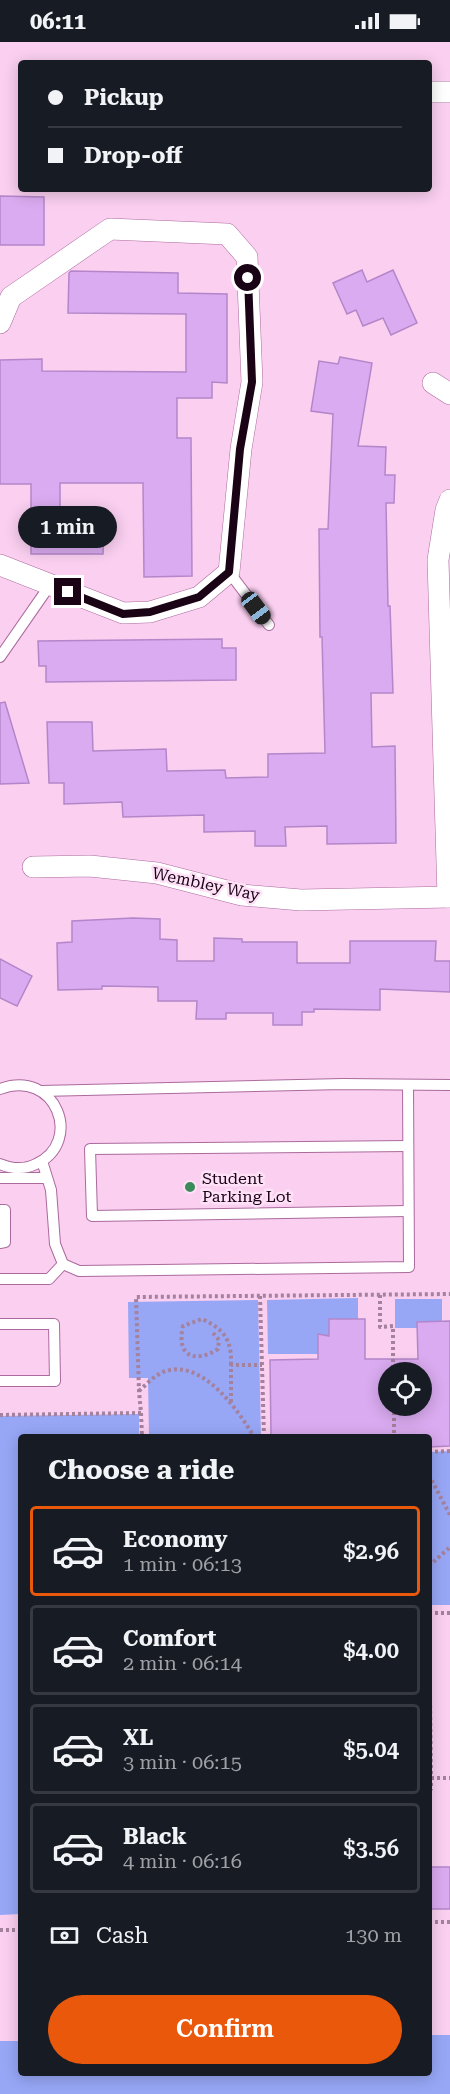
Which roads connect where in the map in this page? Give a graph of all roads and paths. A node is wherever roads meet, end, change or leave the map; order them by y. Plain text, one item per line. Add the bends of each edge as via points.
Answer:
1 (432, 92) edge
2 (450, 92) edge
3 (0, 323) edge
4 (450, 500) edge
5 (0, 565) edge
6 (229, 572) junction
7 (50, 585) junction
8 (269, 625) dead end
9 (445, 627) edge
10 (0, 657) edge
11 (33, 867) dead end
12 (449, 897) edge
13 (408, 1085) junction
14 (450, 1085) edge
15 (0, 1089) edge
16 (41, 1091) junction
17 (408, 1146) junction
18 (42, 1161) junction
19 (0, 1164) edge
20 (0, 1178) edge
21 (46, 1178) junction
22 (0, 1210) edge
23 (408, 1211) junction
24 (0, 1243) edge
25 (63, 1264) junction
26 (0, 1279) edge
27 (450, 1294) edge
28 (380, 1295) junction
29 (260, 1296) junction
30 (0, 1324) edge
31 (213, 1333) dead end
32 (393, 1362) edge
33 (231, 1365) junction
34 (262, 1365) junction
35 (0, 1381) edge
36 (139, 1391) junction
37 (231, 1403) junction
38 (141, 1413) junction
39 (0, 1415) edge
40 (394, 1416) edge
41 (142, 1434) edge
42 (252, 1434) edge
43 (264, 1434) edge
44 (394, 1434) edge
45 (450, 1451) edge
46 (432, 1452) edge
47 (432, 1481) edge
48 (450, 1515) edge
49 (450, 1546) edge
50 (432, 1563) edge
51 (450, 1613) edge
52 (432, 1614) edge
53 (432, 1778) edge
54 (450, 1778) edge
55 (450, 1922) edge
56 (432, 1923) edge
57 (0, 1930) edge
58 (18, 1930) edge

1 - 2 street
3 - 6 street via 11,297 110,230 227,234 247,257 252,382 240,449
4 - 9 street via 438,560
5 - 7 street
6 - 7 street via 199,597 150,612 123,614
6 - 8 lane
7 - 10 lane
9 - 12 street
11 - 12 street, Wembley Way via 90,866 157,873 242,894 301,900
13 - 14 lane
13 - 16 lane
13 - 17 lane
15 - 16 lane via 15,1084
16 - 18 lane via 51,1100 61,1125 59,1139
17 - 23 lane
17 - 23 lane via 90,1149 92,1216
18 - 19 lane via 30,1167
18 - 21 lane
20 - 21 lane
21 - 25 lane
22 - 24 lane via 5,1210 5,1242
23 - 25 lane via 409,1267 79,1271
25 - 26 lane via 49,1278
27 - 28 path
28 - 29 path
28 - 32 path via 380,1327 393,1326
29 - 34 path
29 - 36 path via 136,1297
30 - 35 lane via 54,1324 55,1381
31 - 33 path via 219,1340 218,1349 201,1357 191,1356 181,1345 183,1326 202,1319 223,1332 231,1352
33 - 34 path
33 - 37 path
34 - 43 path
36 - 37 path via 155,1376 169,1370 185,1370 196,1374
36 - 38 path
37 - 42 path
38 - 39 path
38 - 41 path
40 - 44 path
45 - 46 path
47 - 48 path
49 - 50 path
51 - 52 path
53 - 54 path
55 - 56 path
57 - 58 path

